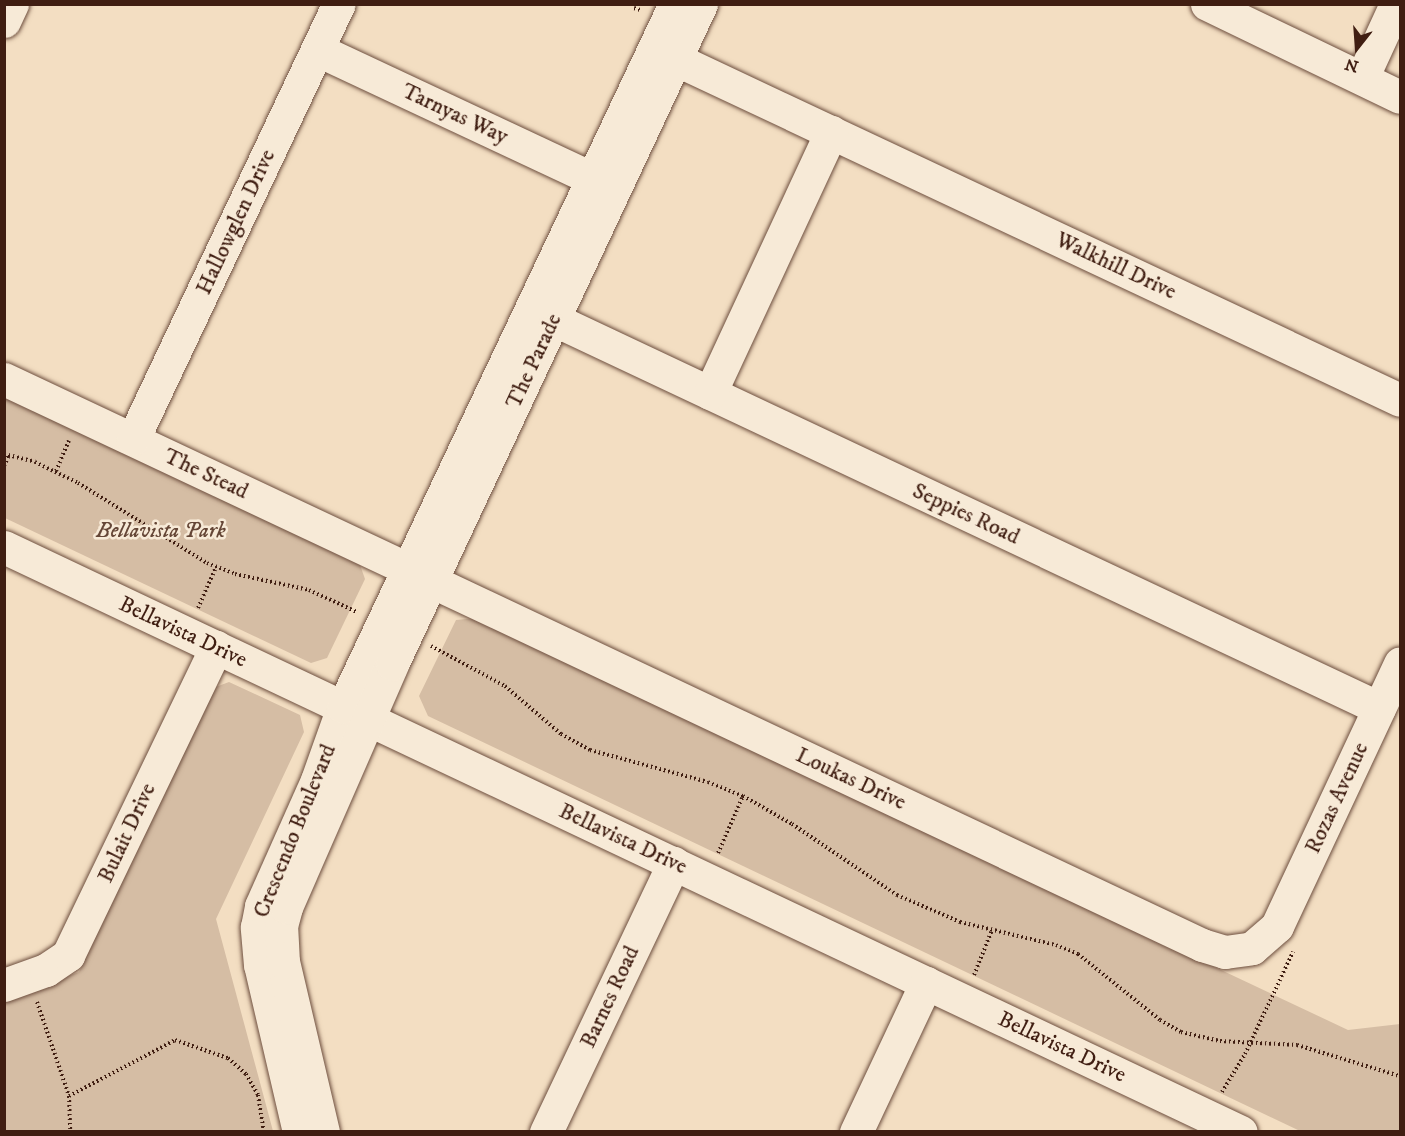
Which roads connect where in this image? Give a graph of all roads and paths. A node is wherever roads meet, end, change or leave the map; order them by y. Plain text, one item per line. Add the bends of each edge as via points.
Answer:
1 (12, 4) edge
2 (339, 4) edge
3 (675, 4) edge
4 (701, 4) edge
5 (1207, 4) edge
6 (1396, 4) edge
7 (4, 21) edge
8 (318, 50) junction
9 (665, 54) junction
10 (1362, 78) junction
11 (1401, 97) edge
12 (831, 132) junction
13 (593, 179) junction
14 (554, 319) junction
15 (4, 379) edge
16 (710, 393) junction
17 (1401, 400) edge
18 (133, 440) junction
19 (7, 455) edge
20 (4, 466) edge
21 (4, 547) edge
22 (216, 567) junction
23 (420, 575) junction
24 (394, 629) junction
25 (201, 640) junction
26 (1401, 663) edge
27 (1379, 708) junction
28 (357, 713) junction
29 (742, 796) junction
30 (674, 862) junction
31 (706, 878) junction
32 (992, 930) junction
33 (1272, 933) junction
34 (16, 980) edge
35 (926, 983) junction
36 (963, 1000) junction
37 (1251, 1042) junction
38 (1401, 1076) edge
39 (69, 1096) junction
40 (1190, 1118) edge
41 (70, 1131) edge
42 (264, 1131) edge
43 (299, 1131) edge
44 (323, 1131) edge
45 (546, 1131) edge
46 (856, 1131) edge
47 (1241, 1131) edge

1 - 7 street
2 - 8 street, Hallowglen Drive
3 - 9 street, The Parade
4 - 9 street, The Parade
5 - 10 street
6 - 10 street
8 - 13 street, Tarnyas Way
8 - 18 street, Hallowglen Drive
9 - 12 street, Walkhill Drive
9 - 13 street, The Parade
9 - 14 street, The Parade
10 - 11 street
12 - 16 street
12 - 17 street, Walkhill Drive
13 - 23 street, The Parade
14 - 16 street, Seppies Road
14 - 23 street, The Parade
15 - 18 street, The Stead
16 - 27 street, Seppies Road
18 - 23 street, The Stead
19 - 20 path
19 - 22 path via 35,462 78,483
21 - 25 street, Bellavista Drive
22 - 24 path via 309,590
22 - 25 path
23 - 24 street, The Parade
23 - 33 street, Loukas Drive via 1202,945 1225,952 1238,951 1252,948
24 - 28 street, The Parade
24 - 29 path via 479,669 561,734 590,750 708,782
25 - 28 street, Bellavista Drive
25 - 34 street, Bulait Drive via 76,941 59,963
26 - 27 street, Rozas Avenue
27 - 33 street, Rozas Avenue
28 - 30 street, Bellavista Drive
28 - 43 street, Crescendo Boulevard via 317,780 268,886 257,927 260,964
28 - 44 street, Crescendo Boulevard via 281,926 283,962
29 - 31 path
29 - 32 path via 792,824 897,895 960,922
30 - 31 street, Bellavista Drive
30 - 45 street, Barnes Road
31 - 35 street, Bellavista Drive
32 - 36 path
32 - 37 path via 1078,954 1160,1020 1181,1032 1220,1041
33 - 37 path via 1297,944
34 - 39 path
35 - 36 street, Bellavista Drive
35 - 46 street
36 - 40 street, Bellavista Drive
37 - 38 path via 1297,1045
37 - 40 path via 1231,1072
39 - 41 path
39 - 42 path via 175,1040 217,1054 246,1074 258,1095
40 - 47 street, Bellavista Drive

